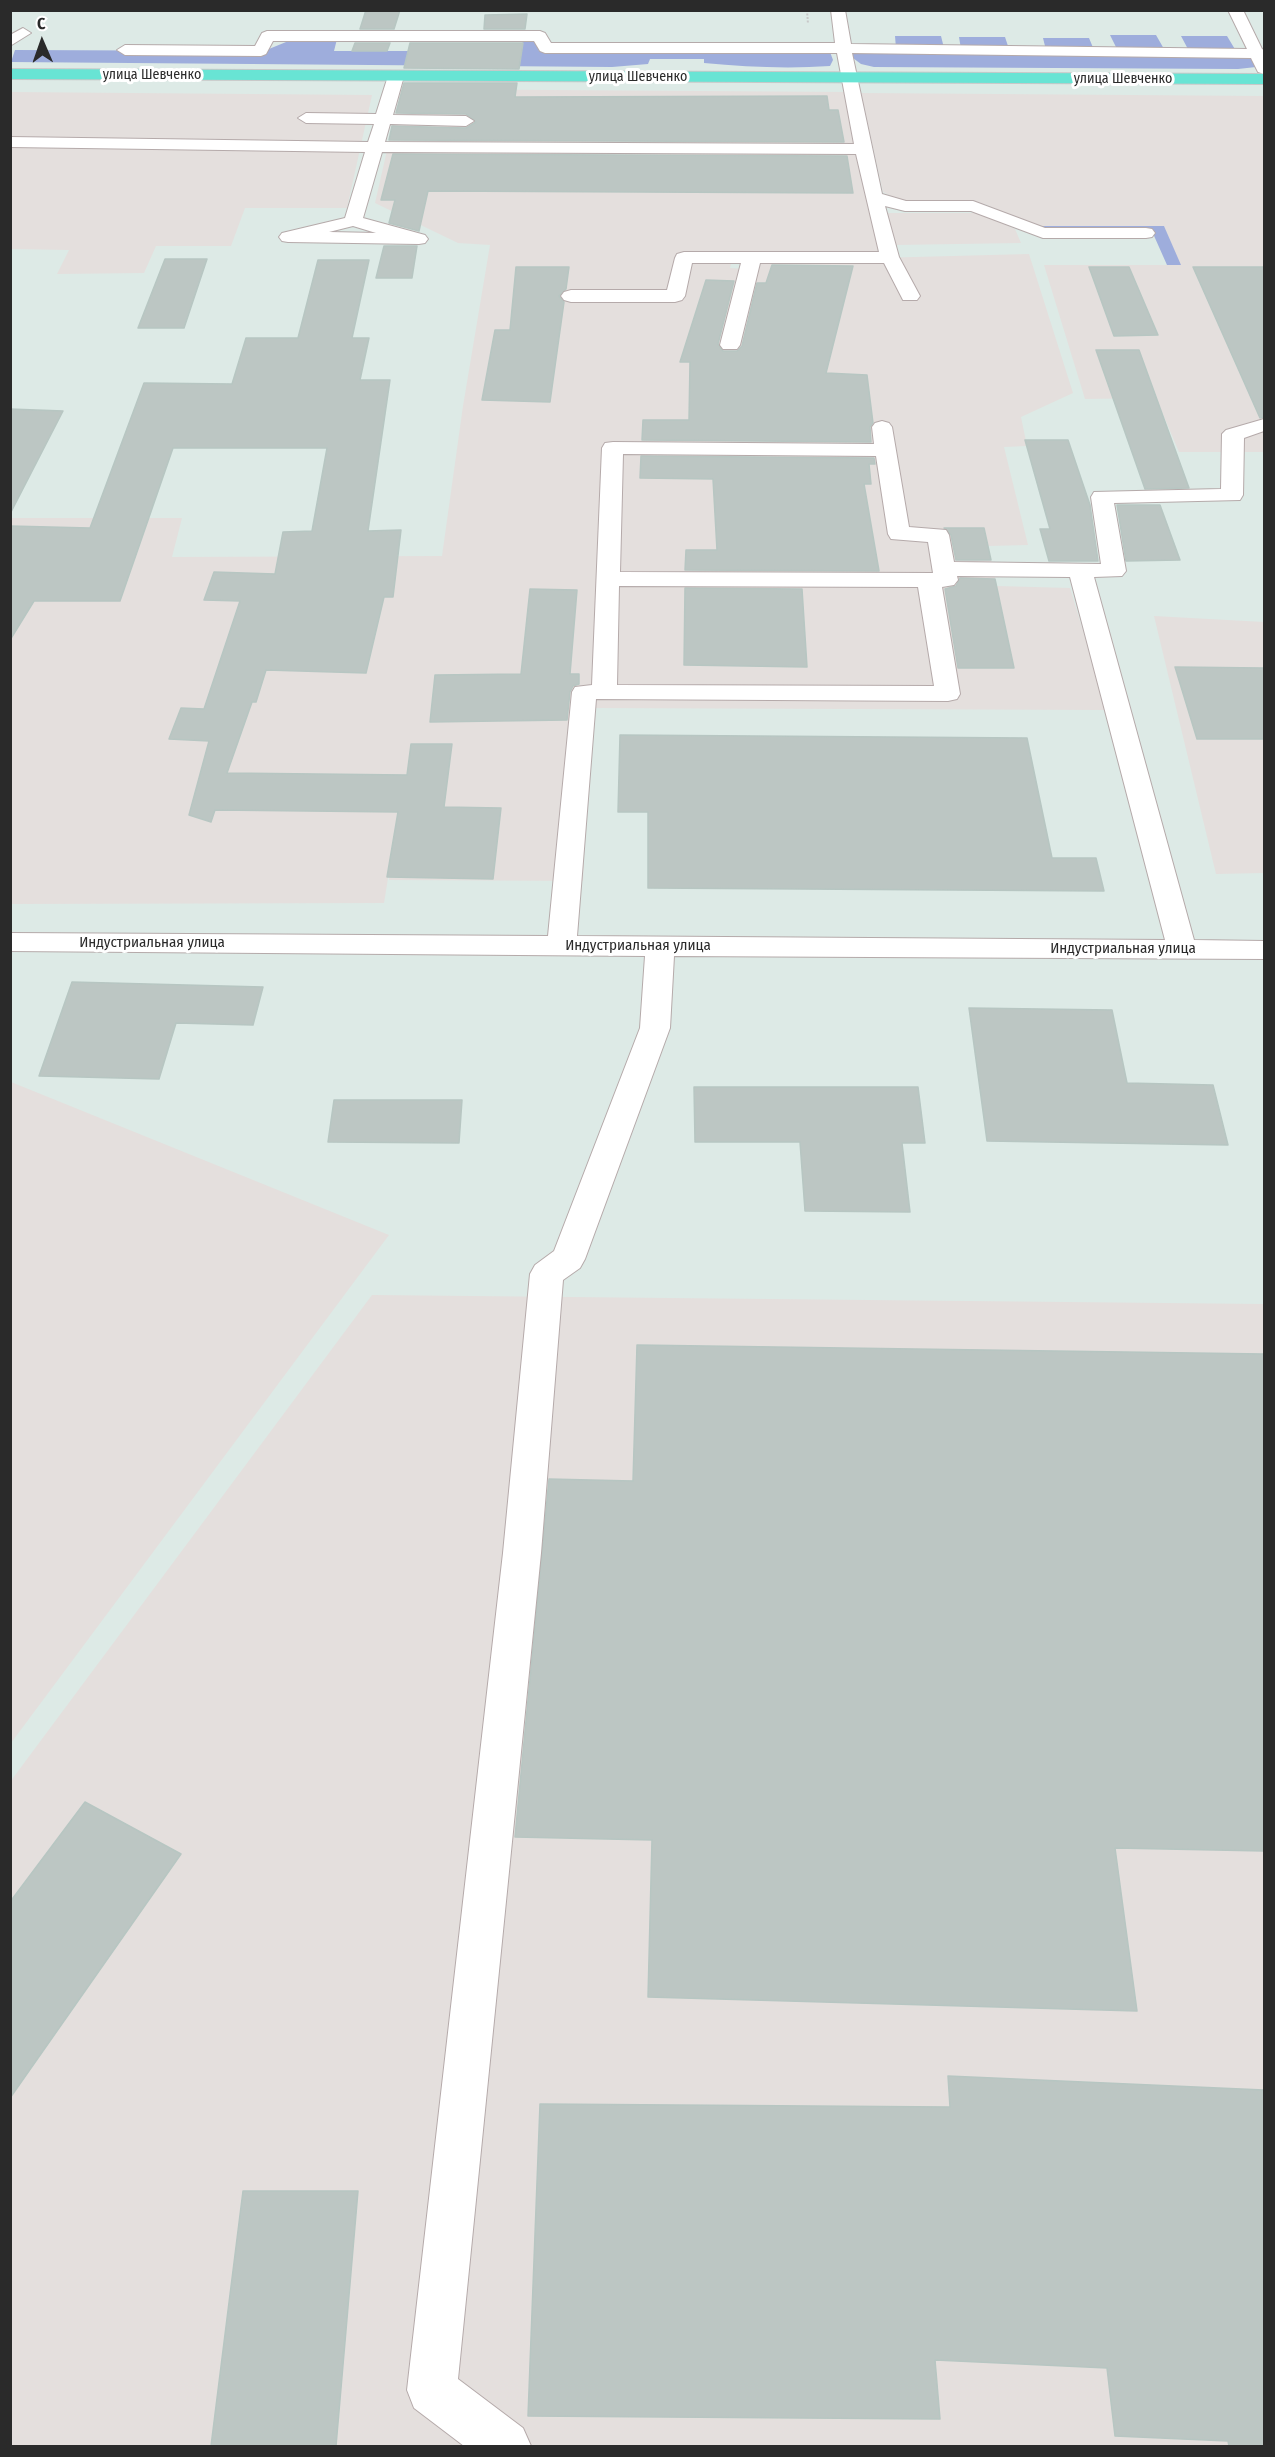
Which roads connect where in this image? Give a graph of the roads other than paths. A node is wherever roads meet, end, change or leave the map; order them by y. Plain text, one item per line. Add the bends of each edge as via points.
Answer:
1 (838, 10) edge
2 (1234, 10) edge
3 (273, 19) dead end
4 (346, 19) dead end
5 (529, 19) dead end
6 (267, 36) junction
7 (342, 36) junction
8 (526, 36) junction
9 (1024, 36) dead end
10 (1100, 37) dead end
11 (844, 48) junction
12 (125, 50) dead end
13 (1029, 51) junction
14 (1109, 52) junction
15 (1261, 54) edge
16 (1264, 69) edge
17 (10, 74) edge
18 (396, 76) junction
19 (848, 78) junction
20 (1264, 79) edge
21 (306, 118) dead end
22 (383, 119) junction
23 (466, 121) dead end
24 (10, 142) edge
25 (375, 147) junction
26 (866, 149) junction
27 (369, 166) junction
28 (391, 166) dead end
29 (874, 197) junction
30 (353, 221) junction
31 (1146, 233) dead end
32 (752, 257) junction
33 (890, 257) junction
34 (571, 296) dead end
35 (910, 296) dead end
36 (730, 345) dead end
37 (1264, 425) edge
38 (1080, 570) junction
39 (937, 575) junction
40 (608, 579) junction
41 (604, 692) junction
42 (10, 942) edge
43 (562, 945) junction
44 (660, 946) junction
45 (1182, 949) junction
46 (1264, 950) edge
47 (505, 2446) edge

1 - 11 street
2 - 15 street
3 - 6 street
4 - 7 street
5 - 8 street
6 - 7 street
6 - 12 street via 261,51
7 - 8 street
8 - 11 street via 540,36 545,48
9 - 13 street
10 - 14 street
11 - 13 street
11 - 19 street
13 - 14 street
14 - 15 street
15 - 16 street
17 - 18 main road, улица Шевченко
18 - 19 main road, улица Шевченко
18 - 22 street
19 - 20 main road, улица Шевченко
19 - 26 street
21 - 22 street
22 - 23 street
22 - 25 street
24 - 25 street
25 - 26 street
25 - 27 street
26 - 29 street via 862,168
27 - 28 street
27 - 30 street
29 - 31 street via 905,206 973,206 1043,233
29 - 33 street
30 - 30 street via 288,237 419,239 386,230
32 - 33 street
32 - 34 street via 684,258 675,296
32 - 36 street
33 - 35 street
37 - 38 street via 1233,434 1232,495 1102,497 1114,571
38 - 39 street
38 - 45 street
39 - 40 street
39 - 40 street via 938,535 899,534 884,438 613,448
39 - 41 street via 948,694
40 - 41 street
41 - 43 street via 584,692
42 - 43 street, Индустриальная улица
43 - 44 street, Индустриальная улица
44 - 45 street, Индустриальная улица
44 - 47 street via 656,1028 568,1259 547,1274 521,1565 432,2390
45 - 46 street, Индустриальная улица

